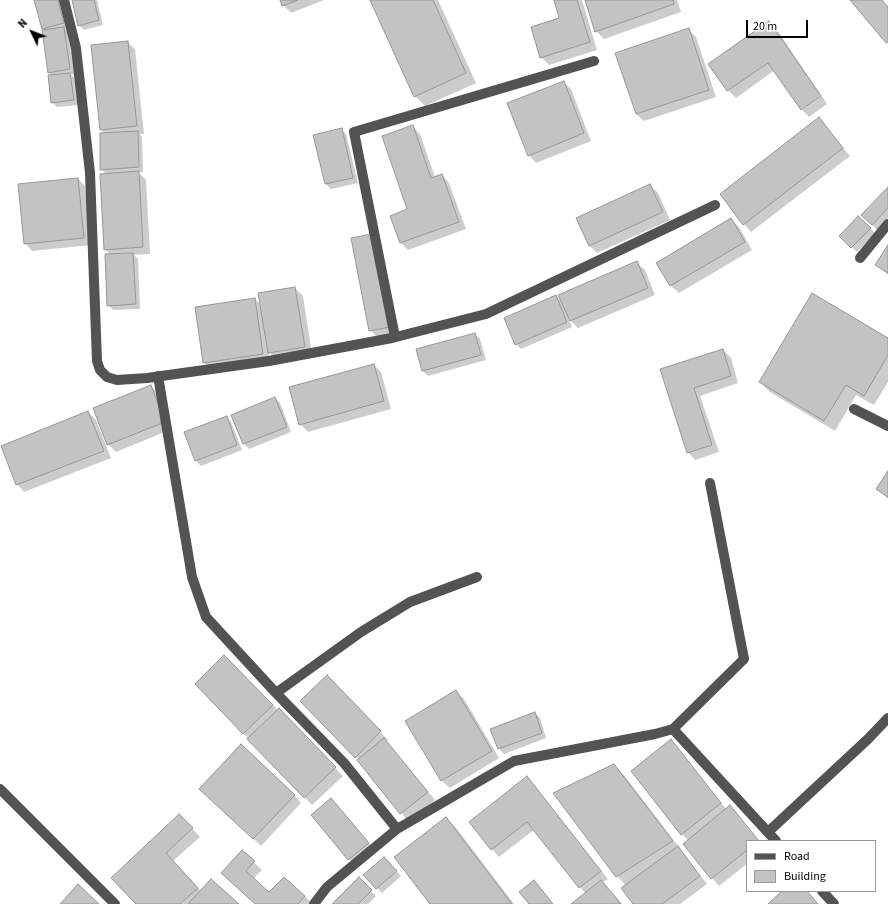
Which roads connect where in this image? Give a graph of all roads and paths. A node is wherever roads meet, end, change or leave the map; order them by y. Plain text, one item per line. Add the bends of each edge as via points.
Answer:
1 (64, 0) edge
2 (594, 61) dead end
3 (715, 205) dead end
4 (888, 224) edge
5 (860, 258) dead end
6 (395, 337) junction
7 (158, 376) junction
8 (854, 409) dead end
9 (888, 426) edge
10 (710, 483) dead end
11 (477, 577) dead end
12 (276, 693) junction
13 (888, 718) edge
14 (673, 729) junction
15 (0, 788) edge
16 (397, 829) junction
17 (768, 832) junction
18 (775, 840) edge
19 (823, 892) edge
20 (115, 904) edge
21 (314, 904) edge
22 (834, 904) edge

1 - 7 street via 76,48 90,173 97,360 100,370 107,377 117,380
2 - 6 street via 354,132
3 - 6 street via 486,314
4 - 5 street
6 - 7 street via 268,361
7 - 12 street via 192,577 206,618
8 - 9 street
10 - 14 street via 744,659
11 - 12 street via 410,602 361,632
12 - 16 street via 344,763
13 - 17 street
14 - 16 street via 514,761
14 - 17 street
15 - 20 street
16 - 21 street via 328,887
17 - 18 street
19 - 22 street

